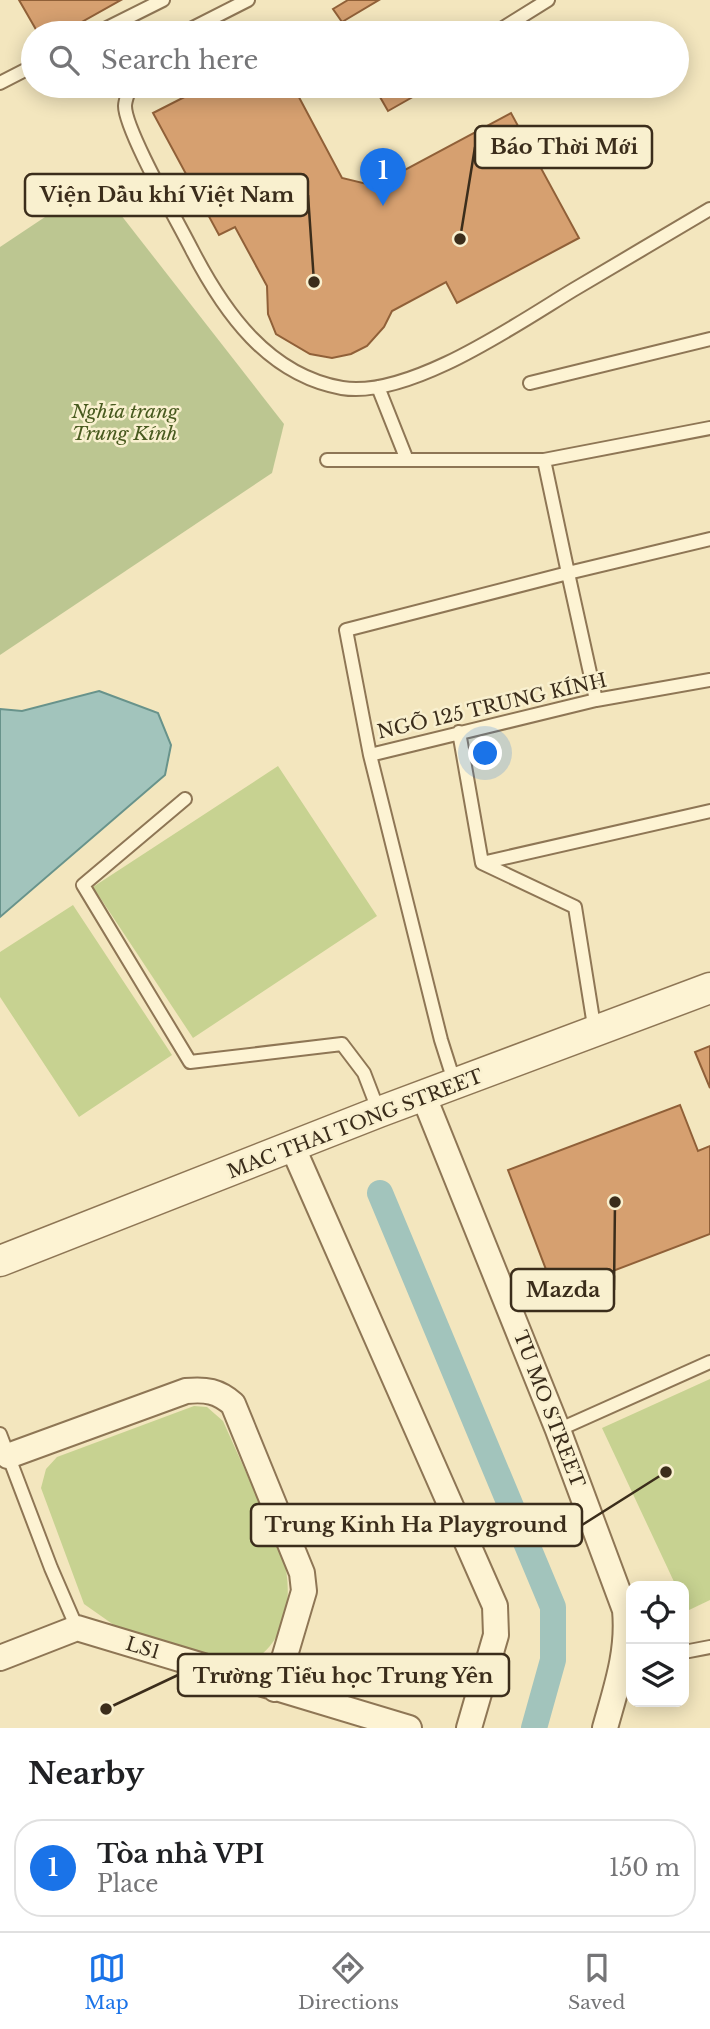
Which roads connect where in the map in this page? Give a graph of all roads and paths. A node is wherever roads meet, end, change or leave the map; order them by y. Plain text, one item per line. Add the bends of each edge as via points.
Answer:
1 (163, 0) edge
2 (248, 0) edge
3 (548, 0) edge
4 (121, 21) edge
5 (207, 21) edge
6 (514, 21) edge
7 (21, 72) edge
8 (0, 83) edge
9 (127, 98) edge
10 (710, 209) edge
11 (710, 340) edge
12 (530, 383) dead end
13 (378, 387) junction
14 (710, 428) edge
15 (327, 460) dead end
16 (407, 460) junction
17 (544, 460) junction
18 (710, 539) edge
19 (568, 573) junction
20 (710, 680) edge
21 (596, 700) junction
22 (459, 732) junction
23 (370, 755) junction
24 (185, 799) dead end
25 (710, 811) edge
26 (482, 863) junction
27 (710, 988) edge
28 (596, 1032) junction
29 (455, 1084) junction
30 (424, 1097) junction
31 (379, 1112) junction
32 (293, 1148) junction
33 (0, 1261) edge
34 (710, 1362) edge
35 (558, 1430) junction
36 (4, 1445) edge
37 (77, 1628) junction
38 (628, 1644) edge
39 (710, 1647) edge
40 (689, 1651) edge
41 (0, 1658) edge
42 (626, 1667) edge
43 (275, 1689) junction
44 (409, 1728) edge
45 (469, 1728) edge
46 (605, 1728) edge

1 - 4 lane
2 - 5 lane
3 - 6 lane
7 - 8 lane
9 - 13 lane via 125,108 136,140 195,255 239,327 266,354 302,374 343,388
10 - 13 lane via 492,339 442,365
11 - 12 lane
13 - 16 lane
14 - 17 lane
15 - 16 lane
16 - 17 lane
17 - 19 lane
18 - 19 lane
19 - 21 lane
19 - 23 lane via 346,630
20 - 21 lane, NGÕ 125 TRUNG KÍNH
21 - 22 lane, NGÕ 125 TRUNG KÍNH
22 - 23 lane, NGÕ 125 TRUNG KÍNH
22 - 26 lane
23 - 29 lane, NGÕ 125 TRUNG KÍNH
24 - 31 lane via 83,885 190,1062 342,1044 364,1073
25 - 26 lane
26 - 28 lane via 575,906
27 - 28 street, MAC THAI TONG STREET
28 - 29 street, MAC THAI TONG STREET
29 - 30 street, MAC THAI TONG STREET
30 - 31 street, MAC THAI TONG STREET
30 - 35 street, TU MO STREET
31 - 32 street, MAC THAI TONG STREET
32 - 33 street, MAC THAI TONG STREET
32 - 45 street via 495,1606 496,1635
34 - 35 lane
35 - 38 street, TU MO STREET via 625,1609
36 - 37 lane
36 - 43 street via 186,1391 205,1389 233,1404 302,1573 304,1591
37 - 41 street
37 - 43 street, LS1
39 - 40 lane
42 - 46 street, TU MO STREET
43 - 44 street, LS1

